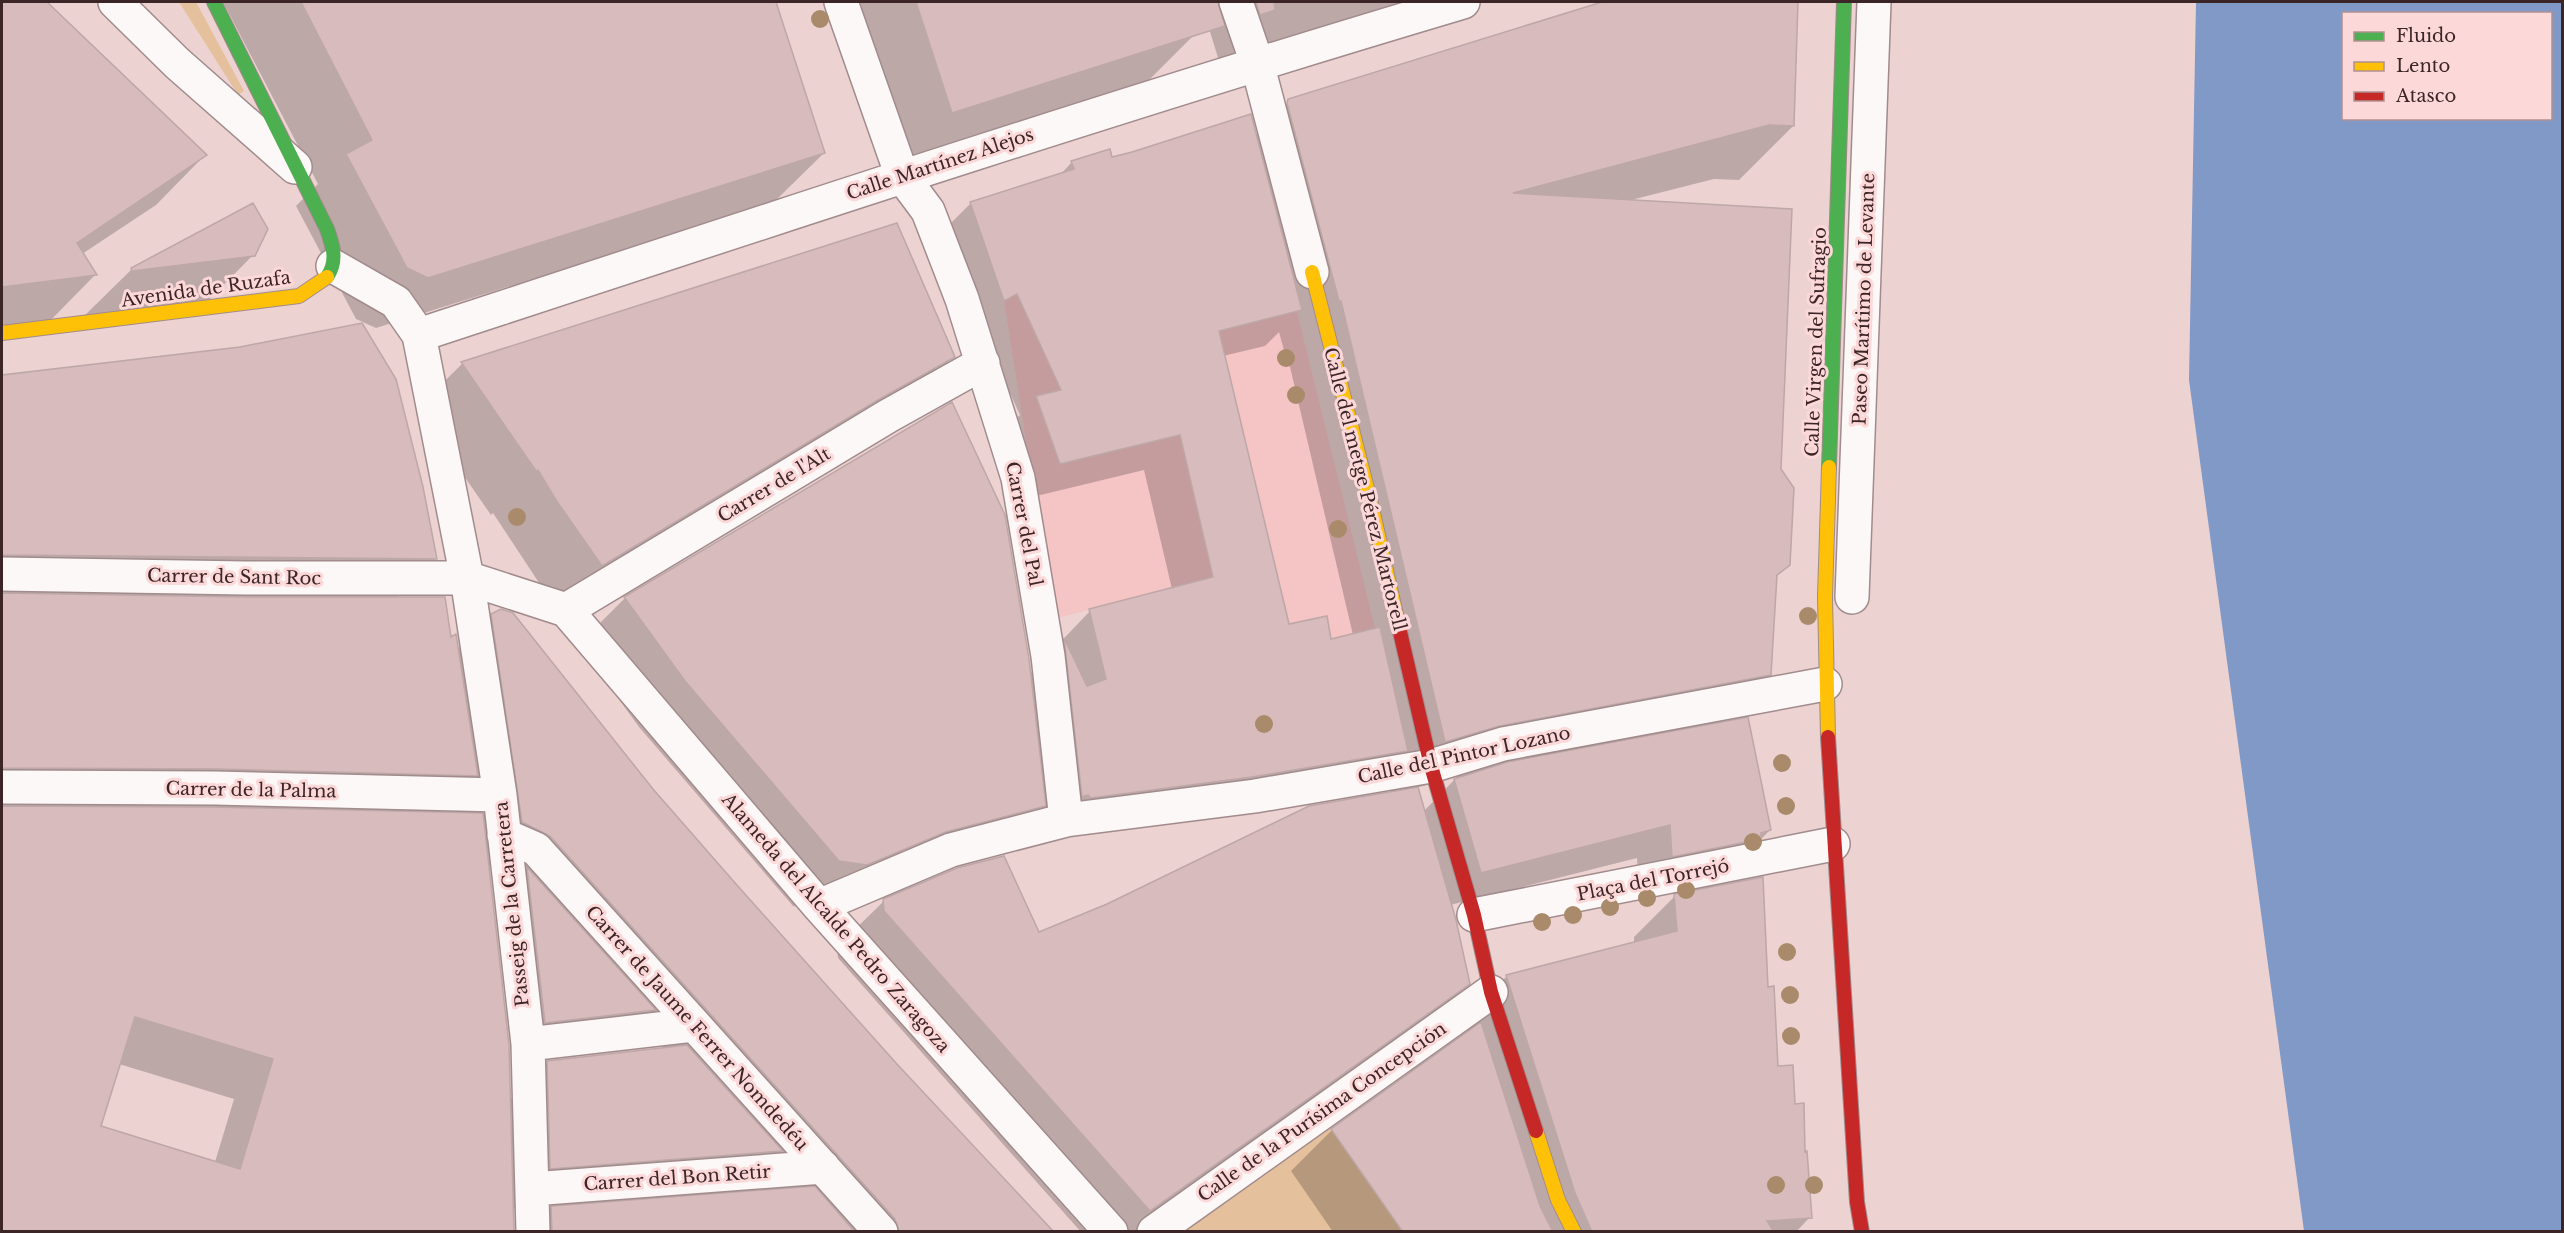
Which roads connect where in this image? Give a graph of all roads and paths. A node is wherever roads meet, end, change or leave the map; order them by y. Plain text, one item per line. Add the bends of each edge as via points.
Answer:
1 (115, 2) edge
2 (214, 2) edge
3 (841, 2) edge
4 (1236, 2) edge
5 (1463, 2) edge
6 (1844, 2) edge
7 (1874, 2) edge
8 (1257, 63) junction
9 (295, 167) junction
10 (902, 176) junction
11 (333, 266) junction
12 (1312, 272) joint
13 (2, 333) edge
14 (419, 335) junction
15 (983, 363) junction
16 (2, 574) edge
17 (467, 578) junction
18 (1852, 597) dead end
19 (566, 610) junction
20 (1825, 684) junction
21 (1431, 766) junction
22 (2, 787) edge
23 (500, 795) junction
24 (1066, 820) junction
25 (504, 835) junction
26 (1833, 844) junction
27 (819, 906) junction
28 (1474, 915) junction
29 (1491, 992) junction
30 (693, 1025) junction
31 (528, 1044) junction
32 (823, 1167) junction
33 (532, 1189) junction
34 (533, 1232) edge
35 (881, 1232) edge
36 (1111, 1232) edge
37 (1154, 1232) edge
38 (1574, 1232) edge
39 (1862, 1232) edge

1 - 9 street via 177,63
2 - 9 street
3 - 10 street, Carrer del Pal
4 - 8 street, Calle del metge Pérez Martorell
5 - 8 street, Calle Martínez Alejos
6 - 20 street, Calle Virgen del Sufragio
7 - 18 street, Paseo Marítimo de Levante
8 - 10 street, Calle Martínez Alejos
8 - 12 street, Calle del metge Pérez Martorell
9 - 11 street via 310,191 333,246
10 - 14 street, Calle Martínez Alejos
10 - 15 street, Carrer del Pal via 928,211
11 - 13 street, Avenida de Ruzafa via 322,283 299,296
11 - 14 street via 396,302
12 - 21 street, Calle del metge Pérez Martorell via 1371,504
14 - 17 street, Passeig de la Carretera
15 - 19 street, Carrer de l'Alt
15 - 24 street, Carrer del Pal via 1018,478 1048,656
16 - 17 street, Carrer de Sant Roc
17 - 19 street, Carrer de Sant Roc
17 - 23 street, Passeig de la Carretera
19 - 27 street, Alameda del Alcalde Pedro Zaragoza
20 - 21 street, Calle del Pintor Lozano via 1503,744
20 - 26 street, Calle Virgen del Sufragio
21 - 24 street, Calle del Pintor Lozano via 1255,796
21 - 28 street, Calle del metge Pérez Martorell
22 - 23 street, Carrer de la Palma
23 - 25 street, Passeig de la Carretera
24 - 27 street, Calle del Pintor Lozano via 951,850
25 - 30 street, Carrer de Jaume Ferrer Nomdedéu via 536,849
25 - 31 street, Passeig de la Carretera
26 - 28 street, Plaça del Torrejó
26 - 39 street, Calle Virgen del Sufragio
27 - 36 street, Alameda del Alcalde Pedro Zaragoza
28 - 29 street, Calle del metge Pérez Martorell
29 - 37 street, Calle de la Purísima Concepción
29 - 38 street, Calle del metge Pérez Martorell via 1558,1200
30 - 31 street
30 - 32 street, Carrer de Jaume Ferrer Nomdedéu
31 - 33 street, Passeig de la Carretera
32 - 33 street, Carrer del Bon Retir
32 - 35 street, Carrer de Jaume Ferrer Nomdedéu
33 - 34 street, Passeig de la Carretera

